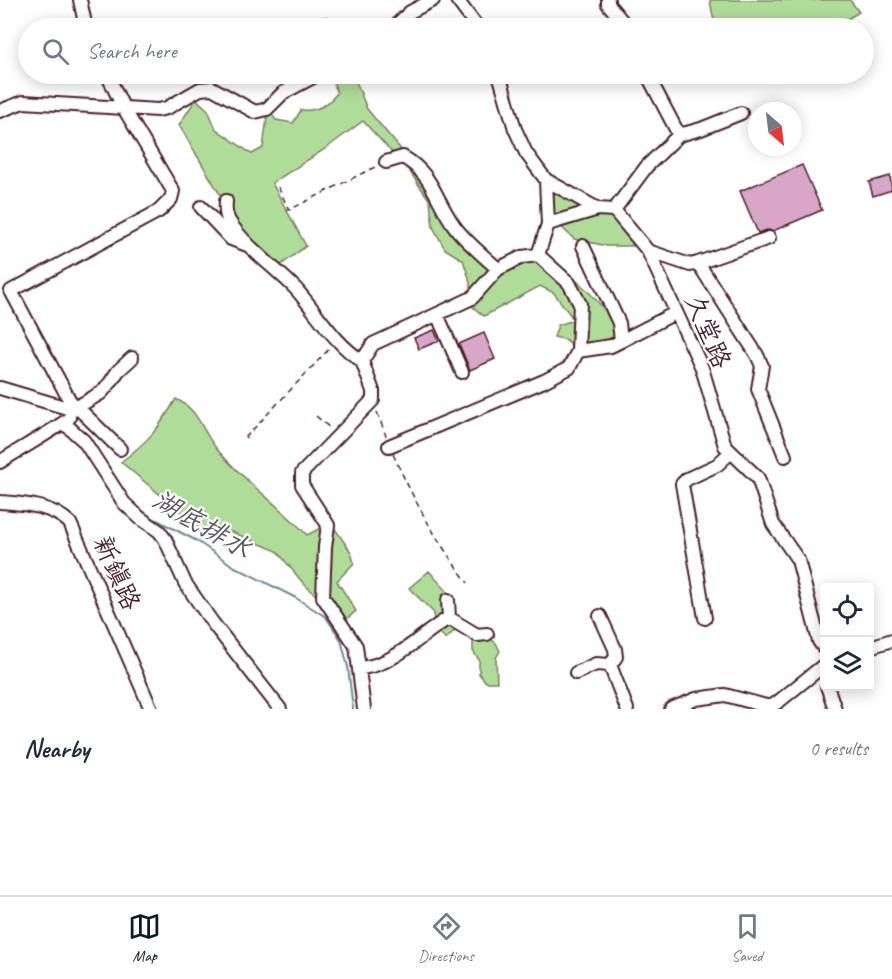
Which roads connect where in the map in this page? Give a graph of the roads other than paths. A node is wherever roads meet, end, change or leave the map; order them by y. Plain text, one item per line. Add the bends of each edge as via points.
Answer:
1 (80, 0) edge
2 (433, 0) edge
3 (458, 0) edge
4 (608, 0) edge
5 (84, 18) edge
6 (404, 18) edge
7 (471, 18) edge
8 (620, 18) edge
9 (112, 84) edge
10 (300, 84) edge
11 (502, 84) edge
12 (652, 84) edge
13 (123, 107) junction
14 (0, 111) edge
15 (741, 113) dead end
16 (679, 135) junction
17 (386, 162) road end
18 (546, 180) junction
19 (225, 201) dead end
20 (201, 207) dead end
21 (598, 209) junction
22 (614, 210) junction
23 (548, 224) junction
24 (769, 238) dead end
25 (248, 245) junction
26 (583, 246) dead end
27 (648, 251) junction
28 (538, 255) junction
29 (698, 263) junction
30 (498, 269) junction
31 (675, 313) junction
32 (437, 314) junction
33 (621, 341) junction
34 (578, 351) junction
35 (132, 358) dead end
36 (362, 361) junction
37 (462, 372) dead end
38 (0, 388) edge
39 (75, 408) junction
40 (66, 424) junction
41 (389, 446) road end
42 (120, 449) dead end
43 (731, 452) junction
44 (785, 456) dead end
45 (0, 462) edge
46 (0, 502) edge
47 (448, 600) dead end
48 (600, 616) dead end
49 (449, 618) junction
50 (705, 618) dead end
51 (487, 634) dead end
52 (892, 640) edge
53 (820, 642) edge
54 (874, 646) edge
55 (610, 665) junction
56 (359, 668) junction
57 (576, 673) dead end
58 (820, 674) edge
59 (828, 691) edge
60 (770, 708) edge
61 (151, 709) edge
62 (280, 709) edge
63 (364, 709) edge
64 (627, 709) edge
65 (670, 709) edge
66 (835, 709) edge

1 - 5 street
2 - 6 street
3 - 7 street
4 - 8 street
9 - 13 street
10 - 13 street via 283,93 267,109 255,112 212,88 200,89 158,110
11 - 18 street via 526,153
12 - 16 street
13 - 14 street via 23,102
13 - 39 street via 173,191 171,199 159,211 10,291
15 - 16 street
16 - 22 street via 647,166
17 - 30 street via 403,157 417,165 455,227
18 - 21 street
18 - 23 street
19 - 25 street via 225,214
20 - 25 street via 231,239
21 - 22 street
21 - 23 street
22 - 27 street, 久堂路
23 - 28 street
24 - 29 street
25 - 36 street via 298,291 336,341
26 - 33 street via 619,323
27 - 29 street via 690,265
27 - 31 street, 久堂路
28 - 30 street via 522,257
28 - 34 street via 569,284 580,304
29 - 44 street via 762,366 758,389
30 - 32 street via 472,298
31 - 33 street
31 - 43 street, 久堂路 via 702,368 725,446
32 - 36 street via 373,344
32 - 37 street
33 - 34 street
34 - 41 street via 569,368 544,381
35 - 39 street via 101,393
36 - 56 street via 373,400 302,473 302,485 328,525 323,597 356,646
38 - 39 street
39 - 40 street
39 - 42 street
40 - 45 street
40 - 62 street via 84,441 123,503 159,531 185,583
43 - 50 street via 717,465 682,484
43 - 53 street, 久堂路 via 758,478 773,524 798,560
46 - 61 street, 新鎮路 via 53,510 70,524
47 - 49 street
48 - 55 street via 615,649 616,657
49 - 51 street via 477,635
49 - 56 street via 394,658
52 - 54 street
55 - 57 street via 596,664
55 - 64 street
56 - 63 street
58 - 60 street
59 - 66 street
60 - 65 street via 724,695 696,699

